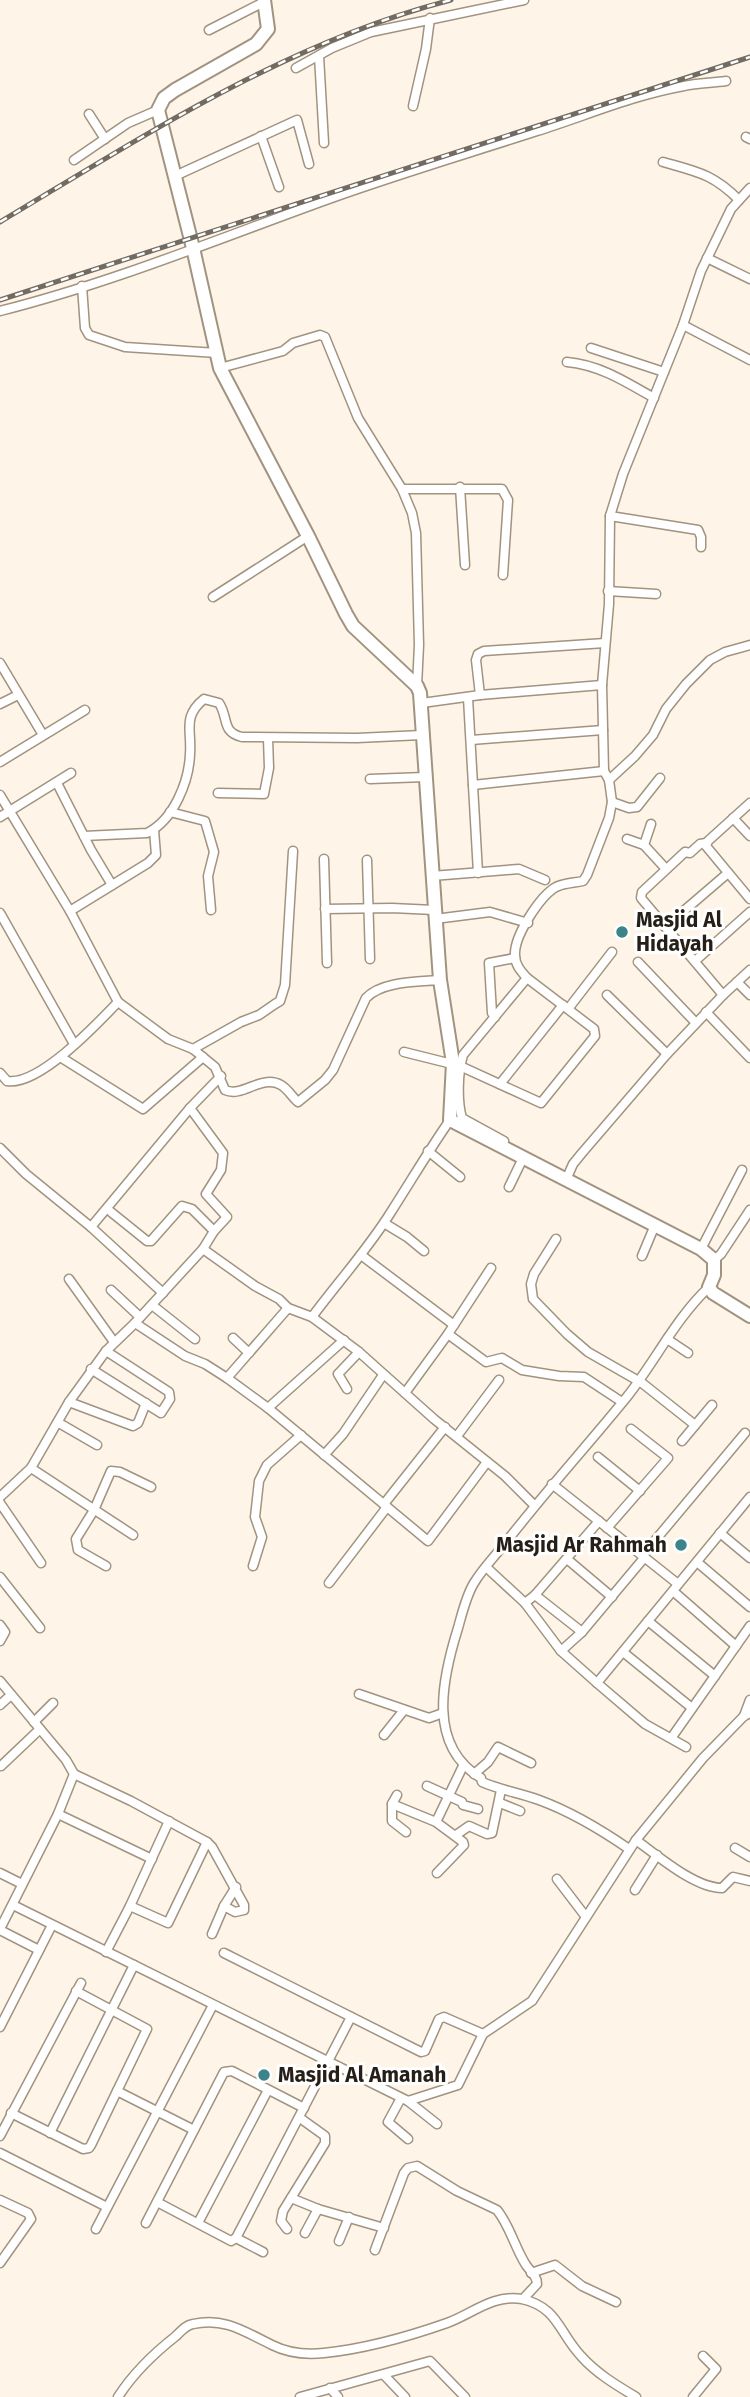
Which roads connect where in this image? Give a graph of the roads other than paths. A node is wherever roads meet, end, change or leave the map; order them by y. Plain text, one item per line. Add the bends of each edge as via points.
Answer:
1 (524, 0) edge
2 (264, 1) edge
3 (430, 18) junction
4 (209, 30) dead end
5 (319, 55) junction
6 (296, 68) dead end
7 (726, 81) dead end
8 (413, 106) dead end
9 (158, 110) junction
10 (89, 114) dead end
11 (261, 136) junction
12 (105, 139) junction
13 (324, 143) dead end
14 (74, 160) dead end
15 (663, 162) dead end
16 (309, 164) dead end
17 (174, 176) junction
18 (279, 187) dead end
19 (750, 188) edge
20 (739, 200) junction
21 (193, 248) junction
22 (707, 258) junction
23 (750, 279) edge
24 (82, 286) junction
25 (0, 311) edge
26 (683, 325) junction
27 (592, 348) dead end
28 (217, 353) junction
29 (750, 360) edge
30 (567, 362) dead end
31 (220, 368) junction
32 (664, 372) junction
33 (654, 398) junction
34 (460, 487) junction
35 (402, 489) junction
36 (610, 516) junction
37 (308, 536) junction
38 (701, 547) dead end
39 (465, 565) dead end
40 (503, 575) dead end
41 (608, 591) junction
42 (656, 594) dead end
43 (213, 597) dead end
44 (605, 643) junction
45 (750, 645) edge
46 (0, 663) edge
47 (602, 685) junction
48 (417, 686) junction
49 (18, 695) junction
50 (480, 695) junction
51 (468, 698) junction
52 (422, 703) junction
53 (0, 704) edge
54 (85, 710) dead end
55 (603, 730) junction
56 (43, 735) junction
57 (422, 735) junction
58 (268, 738) junction
59 (471, 740) junction
60 (0, 762) edge
61 (604, 771) junction
62 (71, 773) dead end
63 (425, 778) junction
64 (660, 778) dead end
65 (370, 779) dead end
66 (609, 780) junction
67 (57, 783) junction
68 (473, 785) junction
69 (218, 793) dead end
70 (0, 795) edge
71 (612, 802) junction
72 (750, 803) edge
73 (9, 812) junction
74 (170, 812) junction
75 (0, 817) edge
76 (733, 818) junction
77 (651, 824) dead end
78 (154, 830) junction
79 (84, 836) junction
80 (750, 836) edge
81 (628, 839) dead end
82 (706, 844) junction
83 (644, 845) junction
84 (293, 851) dead end
85 (324, 859) dead end
86 (367, 860) dead end
87 (666, 869) junction
88 (478, 873) junction
89 (728, 873) junction
90 (432, 876) junction
91 (545, 880) dead end
92 (112, 885) junction
93 (750, 899) edge
94 (369, 908) junction
95 (326, 909) junction
96 (211, 910) dead end
97 (70, 911) junction
98 (750, 912) edge
99 (0, 913) edge
100 (434, 914) junction
101 (527, 923) junction
102 (665, 927) junction
103 (612, 952) dead end
104 (370, 958) dead end
105 (515, 958) junction
106 (695, 961) junction
107 (638, 962) dead end
108 (327, 963) dead end
109 (750, 971) edge
110 (527, 978) junction
111 (440, 980) junction
112 (737, 982) junction
113 (607, 995) dead end
114 (723, 995) junction
115 (750, 995) edge
116 (118, 1002) junction
117 (566, 1007) junction
118 (706, 1012) junction
119 (495, 1017) junction
120 (696, 1023) junction
121 (74, 1044) junction
122 (193, 1049) junction
123 (404, 1052) dead end
124 (667, 1054) junction
125 (203, 1057) junction
126 (61, 1058) junction
127 (750, 1058) edge
128 (457, 1064) junction
129 (0, 1073) edge
130 (221, 1076) junction
131 (500, 1084) junction
132 (190, 1108) junction
133 (450, 1120) junction
134 (0, 1149) edge
135 (428, 1151) junction
136 (523, 1158) junction
137 (542, 1162) dead end
138 (742, 1170) dead end
139 (569, 1176) junction
140 (460, 1177) dead end
141 (509, 1187) dead end
142 (750, 1210) edge
143 (111, 1212) dead end
144 (384, 1223) junction
145 (654, 1225) junction
146 (91, 1227) junction
147 (214, 1231) junction
148 (556, 1239) dead end
149 (203, 1249) junction
150 (701, 1249) junction
151 (424, 1251) dead end
152 (361, 1255) junction
153 (642, 1256) dead end
154 (713, 1260) junction
155 (491, 1268) dead end
156 (69, 1279) dead end
157 (709, 1287) junction
158 (111, 1290) dead end
159 (163, 1293) junction
160 (152, 1305) junction
161 (288, 1308) junction
162 (750, 1316) edge
163 (312, 1317) junction
164 (137, 1320) junction
165 (454, 1325) junction
166 (448, 1334) junction
167 (233, 1338) dead end
168 (195, 1339) dead end
169 (667, 1339) junction
170 (344, 1340) junction
171 (114, 1342) junction
172 (106, 1351) junction
173 (359, 1352) junction
174 (249, 1353) junction
175 (688, 1353) dead end
176 (91, 1369) junction
177 (383, 1375) junction
178 (227, 1378) junction
179 (499, 1380) dead end
180 (638, 1381) junction
181 (347, 1389) dead end
182 (405, 1394) junction
183 (69, 1402) junction
184 (622, 1402) junction
185 (146, 1403) junction
186 (712, 1405) dead end
187 (268, 1408) junction
188 (59, 1423) junction
189 (695, 1425) junction
190 (445, 1427) junction
191 (631, 1429) dead end
192 (745, 1433) dead end
193 (301, 1435) junction
194 (457, 1436) junction
195 (682, 1441) dead end
196 (97, 1445) dead end
197 (324, 1455) junction
198 (598, 1457) dead end
199 (486, 1462) junction
200 (31, 1468) junction
201 (552, 1484) junction
202 (151, 1487) dead end
203 (640, 1491) junction
204 (0, 1497) edge
205 (0, 1503) edge
206 (748, 1503) edge
207 (385, 1505) junction
208 (534, 1505) junction
209 (94, 1510) junction
210 (599, 1521) junction
211 (607, 1528) junction
212 (720, 1533) junction
213 (132, 1535) dead end
214 (643, 1557) junction
215 (750, 1558) edge
216 (567, 1559) junction
217 (697, 1562) junction
218 (41, 1563) dead end
219 (106, 1566) dead end
220 (253, 1566) dead end
221 (486, 1567) junction
222 (0, 1577) edge
223 (329, 1583) dead end
224 (675, 1588) junction
225 (535, 1595) junction
226 (612, 1597) junction
227 (525, 1603) junction
228 (750, 1607) edge
229 (648, 1621) junction
230 (0, 1625) edge
231 (750, 1626) edge
232 (40, 1628) dead end
233 (582, 1632) junction
234 (0, 1641) edge
235 (736, 1646) junction
236 (561, 1651) junction
237 (623, 1651) junction
238 (715, 1676) junction
239 (0, 1681) edge
240 (597, 1683) junction
241 (359, 1694) dead end
242 (11, 1695) junction
243 (750, 1700) edge
244 (53, 1703) dead end
245 (0, 1705) edge
246 (692, 1708) junction
247 (404, 1710) junction
248 (443, 1713) junction
249 (747, 1714) edge
250 (37, 1725) junction
251 (384, 1735) dead end
252 (672, 1737) junction
253 (686, 1747) dead end
254 (531, 1763) dead end
255 (1, 1766) edge
256 (463, 1766) junction
257 (74, 1774) junction
258 (474, 1774) junction
259 (427, 1786) dead end
260 (501, 1790) junction
261 (397, 1795) dead end
262 (449, 1795) junction
263 (500, 1803) junction
264 (392, 1804) junction
265 (478, 1810) dead end
266 (520, 1811) dead end
267 (58, 1814) junction
268 (169, 1821) junction
269 (436, 1822) junction
270 (406, 1832) dead end
271 (456, 1835) junction
272 (636, 1840) junction
273 (206, 1842) junction
274 (735, 1848) dead end
275 (629, 1849) junction
276 (657, 1856) junction
277 (750, 1857) edge
278 (152, 1858) junction
279 (0, 1873) edge
280 (437, 1873) dead end
281 (557, 1879) dead end
282 (750, 1881) edge
283 (22, 1884) junction
284 (236, 1887) junction
285 (635, 1890) dead end
286 (13, 1905) junction
287 (131, 1906) junction
288 (224, 1906) junction
289 (586, 1917) junction
290 (52, 1925) junction
291 (0, 1929) edge
292 (212, 1934) dead end
293 (39, 1950) junction
294 (106, 1952) junction
295 (224, 1953) dead end
296 (134, 1965) junction
297 (213, 2005) junction
298 (112, 2009) junction
299 (351, 2017) junction
300 (0, 2027) edge
301 (483, 2034) junction
302 (328, 2062) junction
303 (268, 2090) junction
304 (117, 2091) junction
305 (405, 2100) junction
306 (304, 2108) junction
307 (156, 2111) junction
308 (11, 2113) junction
309 (300, 2118) junction
310 (437, 2124) dead end
311 (194, 2130) junction
312 (50, 2133) junction
313 (0, 2136) edge
314 (408, 2139) dead end
315 (0, 2153) edge
316 (291, 2198) junction
317 (0, 2200) edge
318 (157, 2202) junction
319 (107, 2207) junction
320 (318, 2209) junction
321 (349, 2217) junction
322 (146, 2223) dead end
323 (198, 2223) junction
324 (384, 2228) junction
325 (96, 2229) dead end
326 (287, 2229) dead end
327 (304, 2233) dead end
328 (236, 2238) junction
329 (339, 2241) dead end
330 (375, 2250) dead end
331 (4, 2251) edge
332 (262, 2252) dead end
333 (0, 2263) edge
334 (531, 2273) junction
335 (523, 2300) junction
336 (616, 2302) dead end
337 (703, 2356) dead end
338 (384, 2375) junction
339 (330, 2388) junction
340 (118, 2397) edge
341 (300, 2397) edge
342 (338, 2397) edge
343 (405, 2397) edge
344 (465, 2397) edge
345 (636, 2397) edge
346 (694, 2397) edge

1 - 3 street
2 - 4 street
2 - 9 street via 268,29 256,44 175,90
3 - 5 street via 372,32
3 - 8 street
5 - 6 street
5 - 13 street
7 - 21 street via 683,86 615,104
9 - 12 street
9 - 17 street
10 - 12 street
11 - 16 street via 297,120
11 - 17 street
11 - 18 street
12 - 14 street
15 - 20 street via 705,174
17 - 21 street
19 - 20 street
20 - 22 street
21 - 24 street
21 - 28 street
22 - 23 street
22 - 26 street
24 - 25 street
24 - 28 street via 89,335 125,346
26 - 29 street
26 - 32 street
27 - 32 street
28 - 31 street
30 - 33 street via 607,372
31 - 35 street via 283,351 293,342 323,334 358,418
31 - 37 street
32 - 33 street
33 - 36 street
34 - 35 street
34 - 39 street
34 - 40 street via 502,489 508,500
35 - 48 street via 416,533
36 - 38 street via 698,530
36 - 41 street
37 - 43 street
37 - 48 street via 353,626
41 - 42 street
41 - 44 street
44 - 47 street
44 - 50 street via 484,651 476,660
45 - 66 street via 710,660 666,709 635,757
46 - 49 street
47 - 50 street
47 - 55 street
48 - 52 street
49 - 53 street
49 - 56 street
50 - 51 street
51 - 52 street
51 - 59 street
52 - 57 street
54 - 56 street
55 - 59 street
55 - 61 street
56 - 60 street
57 - 58 street
57 - 63 street
58 - 69 street via 264,794
58 - 74 street via 232,734 219,703 204,699 192,711 186,782
59 - 68 street
61 - 66 street
61 - 68 street
62 - 67 street
63 - 65 street
63 - 90 street
64 - 71 street via 637,807
66 - 71 street
67 - 73 street
67 - 79 street
68 - 88 street
70 - 73 street
71 - 101 street via 587,876 554,889 539,902
72 - 76 street
73 - 75 street
73 - 97 street
74 - 78 street
74 - 96 street via 205,821 215,852 208,876
76 - 80 street
76 - 82 street
77 - 83 street
78 - 79 street
78 - 92 street via 156,855
79 - 92 street
81 - 83 street
82 - 87 street via 685,852
82 - 89 street
83 - 87 street
84 - 122 street via 285,985 280,1001
85 - 95 street
86 - 94 street
87 - 102 street via 641,895
88 - 90 street
88 - 91 street via 519,869
89 - 93 street
89 - 102 street
90 - 100 street
92 - 97 street
94 - 95 street
94 - 100 street
94 - 104 street
95 - 108 street
97 - 116 street
98 - 106 street
99 - 121 street
100 - 101 street via 490,912
100 - 111 street
101 - 105 street via 515,946
102 - 106 street
103 - 117 street
105 - 110 street
105 - 119 street via 489,963
106 - 114 street
107 - 120 street
109 - 112 street
110 - 117 street
110 - 119 street
111 - 128 street
111 - 130 street via 371,993 333,1070 298,1101 272,1082 230,1092 223,1087
112 - 114 street
112 - 115 street
113 - 124 street
114 - 118 street
116 - 121 street
116 - 122 street via 168,1039
117 - 131 street
117 - 131 street via 595,1034 542,1101
118 - 120 street
118 - 127 street
119 - 128 street
120 - 124 street
121 - 126 street
122 - 125 street
123 - 128 street
124 - 139 street
125 - 126 street via 143,1109
125 - 130 street
126 - 129 street via 17,1081 7,1081
128 - 131 street
128 - 133 street
128 - 137 street via 462,1118
130 - 132 street
132 - 146 street
132 - 147 street via 223,1153 221,1170 206,1194 227,1216
133 - 135 street
133 - 136 street
134 - 146 street
135 - 140 street
135 - 144 street
136 - 139 street
136 - 141 street
138 - 150 street
139 - 145 street
142 - 154 street
143 - 147 street via 147,1241 158,1235 182,1206 192,1209
144 - 151 street
144 - 152 street
145 - 150 street
145 - 153 street
146 - 159 street
147 - 149 street
148 - 180 street via 534,1274 533,1299 588,1352
149 - 159 street
149 - 161 street
150 - 154 street
152 - 163 street
152 - 165 street
154 - 157 street
155 - 165 street
156 - 171 street
157 - 162 street via 717,1297
157 - 169 street
158 - 164 street
159 - 160 street
160 - 164 street
160 - 168 street
161 - 163 street
161 - 174 street
163 - 170 street
164 - 171 street
164 - 178 street via 185,1356
165 - 166 street
166 - 182 street
166 - 184 street via 486,1362 502,1358 522,1370 583,1377
167 - 174 street
169 - 175 street
169 - 180 street
170 - 173 street
170 - 187 street
171 - 172 street
172 - 176 street
172 - 185 street via 170,1394 161,1414
173 - 177 street
173 - 181 street via 338,1374
174 - 178 street
176 - 183 street
176 - 185 street
177 - 182 street
177 - 197 street
178 - 187 street
179 - 194 street
180 - 184 street
180 - 189 street
182 - 190 street
183 - 185 street via 132,1426 138,1423
183 - 188 street
184 - 201 street
186 - 189 street
187 - 193 street
188 - 196 street
188 - 200 street
189 - 195 street
190 - 194 street
190 - 207 street
191 - 203 street via 668,1458
192 - 214 street
193 - 197 street
193 - 220 street via 267,1465 259,1481 255,1517 262,1537
194 - 199 street
197 - 207 street
198 - 203 street
199 - 207 street via 428,1541
199 - 208 street
200 - 204 street
200 - 209 street
201 - 208 street
201 - 210 street
202 - 209 street via 111,1471
203 - 211 street
205 - 218 street
206 - 212 street
207 - 223 street
208 - 221 street
209 - 213 street
209 - 219 street via 76,1539 77,1546
210 - 211 street
210 - 216 street
211 - 214 street
212 - 215 street
212 - 217 street
214 - 224 street
214 - 226 street
216 - 225 street
216 - 226 street
217 - 224 street
217 - 228 street
221 - 227 street
221 - 248 street via 472,1587 455,1637
222 - 232 street
224 - 229 street
224 - 235 street
225 - 227 street
225 - 233 street
226 - 233 street
227 - 236 street
229 - 237 street
229 - 238 street
230 - 234 street via 5,1632
231 - 235 street
233 - 236 street
235 - 238 street
236 - 240 street
237 - 240 street
237 - 246 street
238 - 246 street
239 - 242 street
240 - 252 street via 645,1724
241 - 247 street
242 - 245 street
242 - 250 street
243 - 249 street
244 - 250 street
246 - 252 street
247 - 248 street via 429,1718
247 - 251 street
248 - 256 street via 452,1750
249 - 272 street via 703,1758
250 - 255 street
250 - 257 street
252 - 253 street
254 - 258 street via 501,1746
256 - 258 street
256 - 262 street
257 - 267 street
257 - 268 street
258 - 260 street
259 - 262 street
260 - 263 street
260 - 275 street via 575,1815
261 - 264 street
262 - 265 street
262 - 269 street
263 - 266 street
263 - 271 street via 490,1834 469,1826
264 - 269 street
264 - 270 street via 392,1821
267 - 278 street
267 - 283 street
268 - 273 street
268 - 278 street
269 - 271 street
271 - 280 street via 464,1845
272 - 275 street
272 - 276 street
273 - 284 street
273 - 287 street via 168,1923
274 - 277 street
275 - 289 street
276 - 282 street via 713,1887 723,1888 733,1877
276 - 285 street
278 - 287 street
279 - 283 street
281 - 289 street
283 - 286 street
284 - 288 street
284 - 288 street via 244,1910 235,1912
286 - 290 street
286 - 291 street
287 - 294 street
288 - 292 street
289 - 301 street via 532,2001
290 - 293 street
290 - 294 street
291 - 293 street
293 - 300 street
294 - 296 street
295 - 299 street
296 - 297 street
296 - 298 street
297 - 302 street
297 - 307 street
298 - 304 street via 147,2029
298 - 308 street via 78,1987
298 - 312 street
299 - 301 street via 421,2052 444,2017
299 - 302 street
301 - 305 street via 458,2085
302 - 305 street
302 - 306 street
303 - 306 street
303 - 311 street via 226,2071
303 - 323 street
304 - 307 street
304 - 312 street via 89,2148
305 - 310 street
305 - 314 street via 388,2122
306 - 309 street
307 - 311 street
307 - 319 street
308 - 312 street
308 - 313 street
309 - 316 street via 325,2136 325,2143
309 - 328 street
311 - 318 street
315 - 319 street
316 - 320 street
316 - 326 street via 281,2221
317 - 331 street via 31,2216
318 - 322 street
318 - 323 street
319 - 325 street
320 - 321 street
320 - 327 street
321 - 324 street
321 - 329 street
323 - 328 street via 231,2241
324 - 330 street
324 - 334 street via 404,2173 417,2166 457,2192 497,2210
328 - 332 street
331 - 333 street
334 - 335 street via 537,2284
334 - 336 street via 555,2265 582,2286
335 - 340 street via 495,2301 451,2322 324,2353 286,2351 225,2323 189,2324 139,2368
335 - 345 street via 550,2312 592,2367
337 - 346 street via 716,2369
338 - 339 street
338 - 343 street
338 - 344 street via 430,2361
339 - 341 street
339 - 342 street

